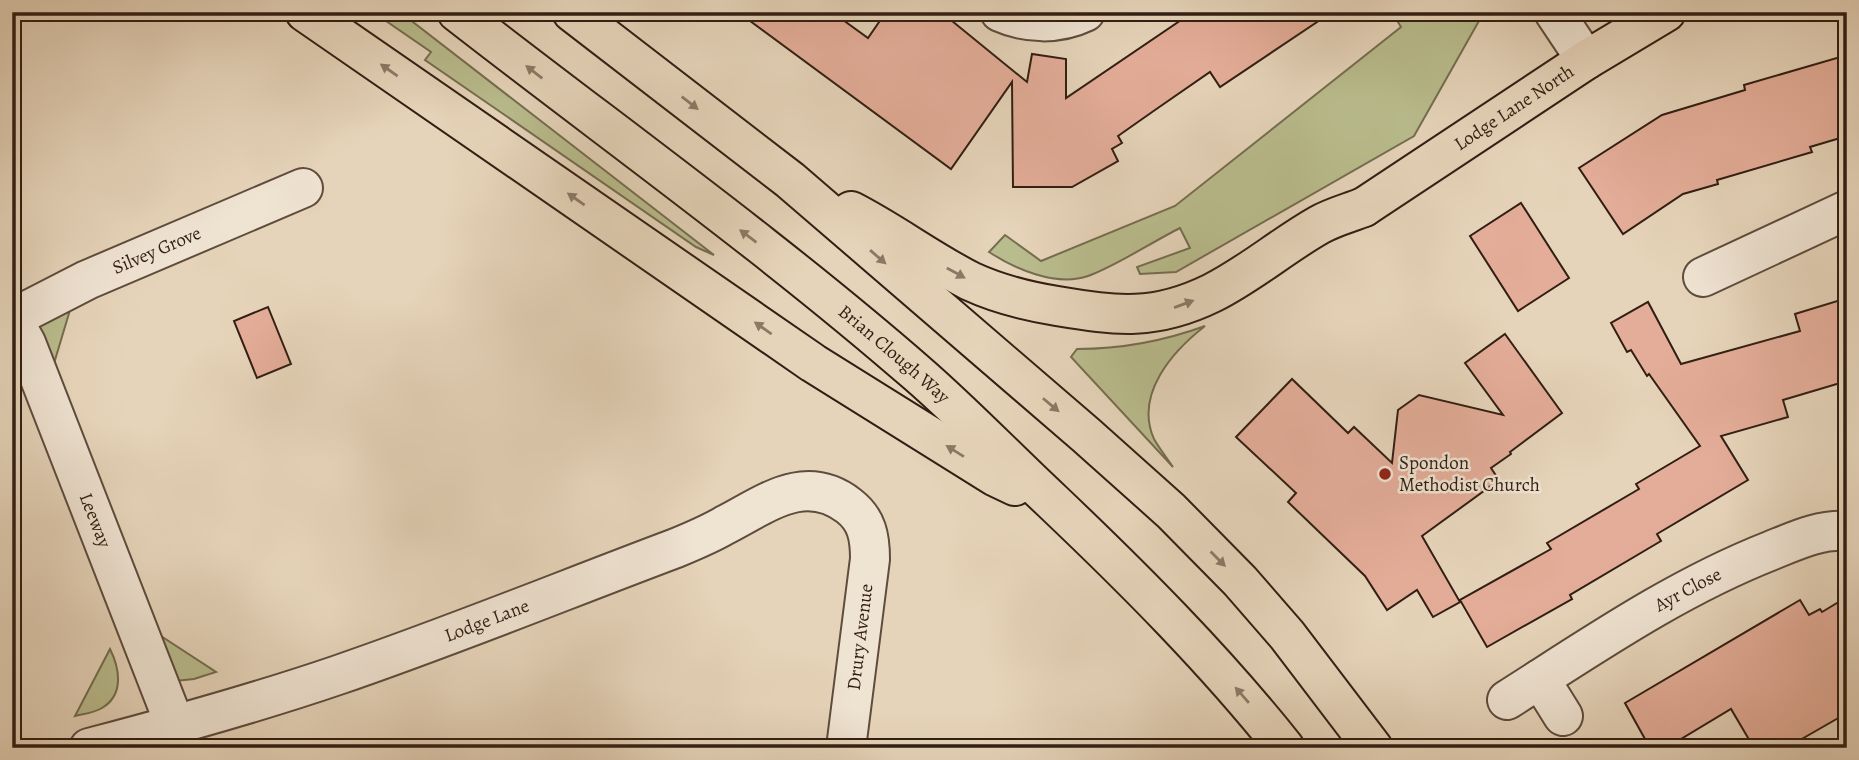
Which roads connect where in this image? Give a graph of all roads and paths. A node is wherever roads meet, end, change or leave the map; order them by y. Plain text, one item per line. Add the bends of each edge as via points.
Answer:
1 (305, 12) edge
2 (457, 12) edge
3 (572, 12) edge
4 (594, 12) edge
5 (1000, 12) edge
6 (1085, 12) edge
7 (1554, 12) edge
8 (1666, 12) edge
9 (1587, 60) junction
10 (636, 61) junction
11 (790, 180) junction
12 (303, 188) dead end
13 (1847, 210) edge
14 (1703, 276) dead end
15 (13, 318) edge
16 (1058, 507) junction
17 (865, 526) joint
18 (1847, 531) edge
19 (1540, 679) junction
20 (1507, 701) dead end
21 (1563, 716) dead end
22 (175, 725) junction
23 (89, 748) edge
24 (846, 748) edge
25 (1285, 748) edge
26 (1373, 748) edge

16 -> 1 main road via 994,476 813,363
16 -> 2 main road, Brian Clough Way via 908,366 775,257
3 - 10 main road
4 - 10 main road
5 - 6 street via 1047,22
7 - 9 street
8 - 9 main road, Lodge Lane North
11 -> 9 main road, Lodge Lane North via 1000,294 1094,313 1169,309 1232,282 1321,224 1364,207
10 -> 11 main road
11 -> 26 main road via 1171,511 1287,635
12 - 15 street, Silvey Grove via 87,280
13 - 14 street
15 - 22 street, Leeway
25 -> 16 main road, Brian Clough Way via 1185,633
17 - 22 street, Lodge Lane via 854,511 830,496 811,491 789,493 676,548 433,641
17 - 24 street, Drury Avenue via 870,559
18 - 19 street, Ayr Close via 1805,537 1720,573
19 - 20 street, Ayr Close
19 - 21 street
22 - 23 street, Lodge Lane

